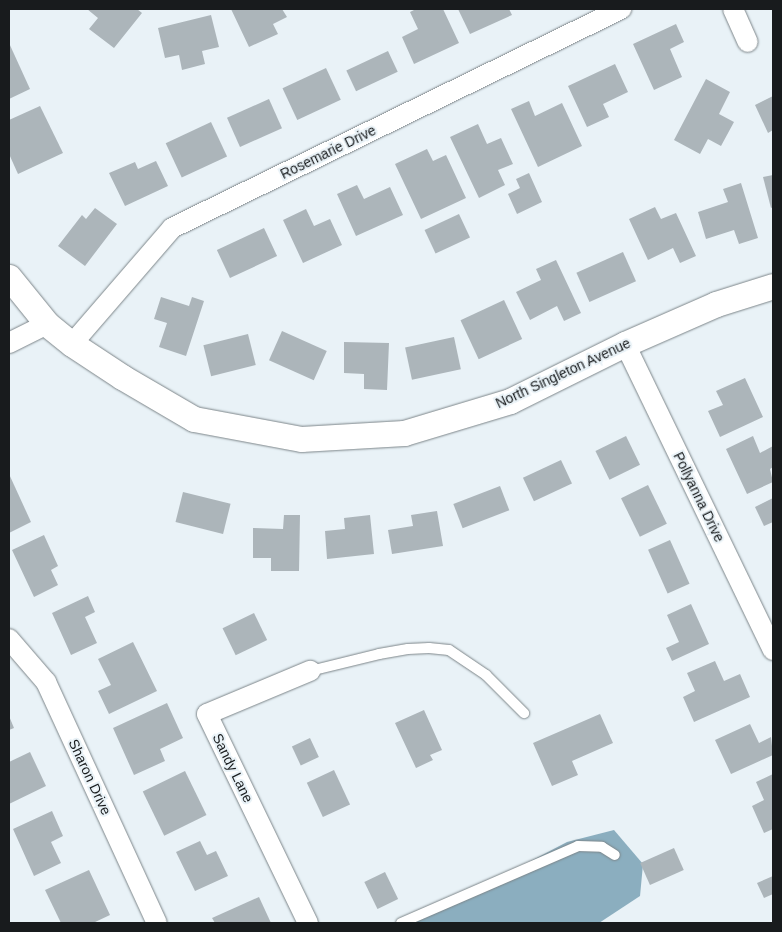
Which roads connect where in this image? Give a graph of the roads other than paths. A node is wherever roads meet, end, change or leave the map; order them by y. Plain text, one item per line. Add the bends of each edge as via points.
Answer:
1 (621, 9) edge
2 (733, 9) edge
3 (748, 42) dead end
4 (9, 277) edge
5 (773, 286) edge
6 (47, 324) junction
7 (9, 343) edge
8 (72, 344) junction
9 (625, 344) junction
10 (9, 639) edge
11 (773, 650) edge
12 (310, 671) joint
13 (524, 713) dead end
14 (615, 855) dead end
15 (158, 923) edge
16 (308, 923) edge
17 (401, 923) edge

1 - 8 street, Rosemarie Drive via 172,228
2 - 3 street
4 - 6 street, North Singleton Avenue
5 - 9 street, North Singleton Avenue via 716,304
6 - 7 street
6 - 8 street, North Singleton Avenue
8 - 9 street, North Singleton Avenue via 194,419 301,439 404,433 510,401
9 - 11 street, Pollyanna Drive
10 - 15 street, Sharon Drive via 46,682
12 - 13 lane via 408,649 449,650 486,675
12 - 16 street, Sandy Lane via 207,714
14 - 17 lane via 602,847 578,846

